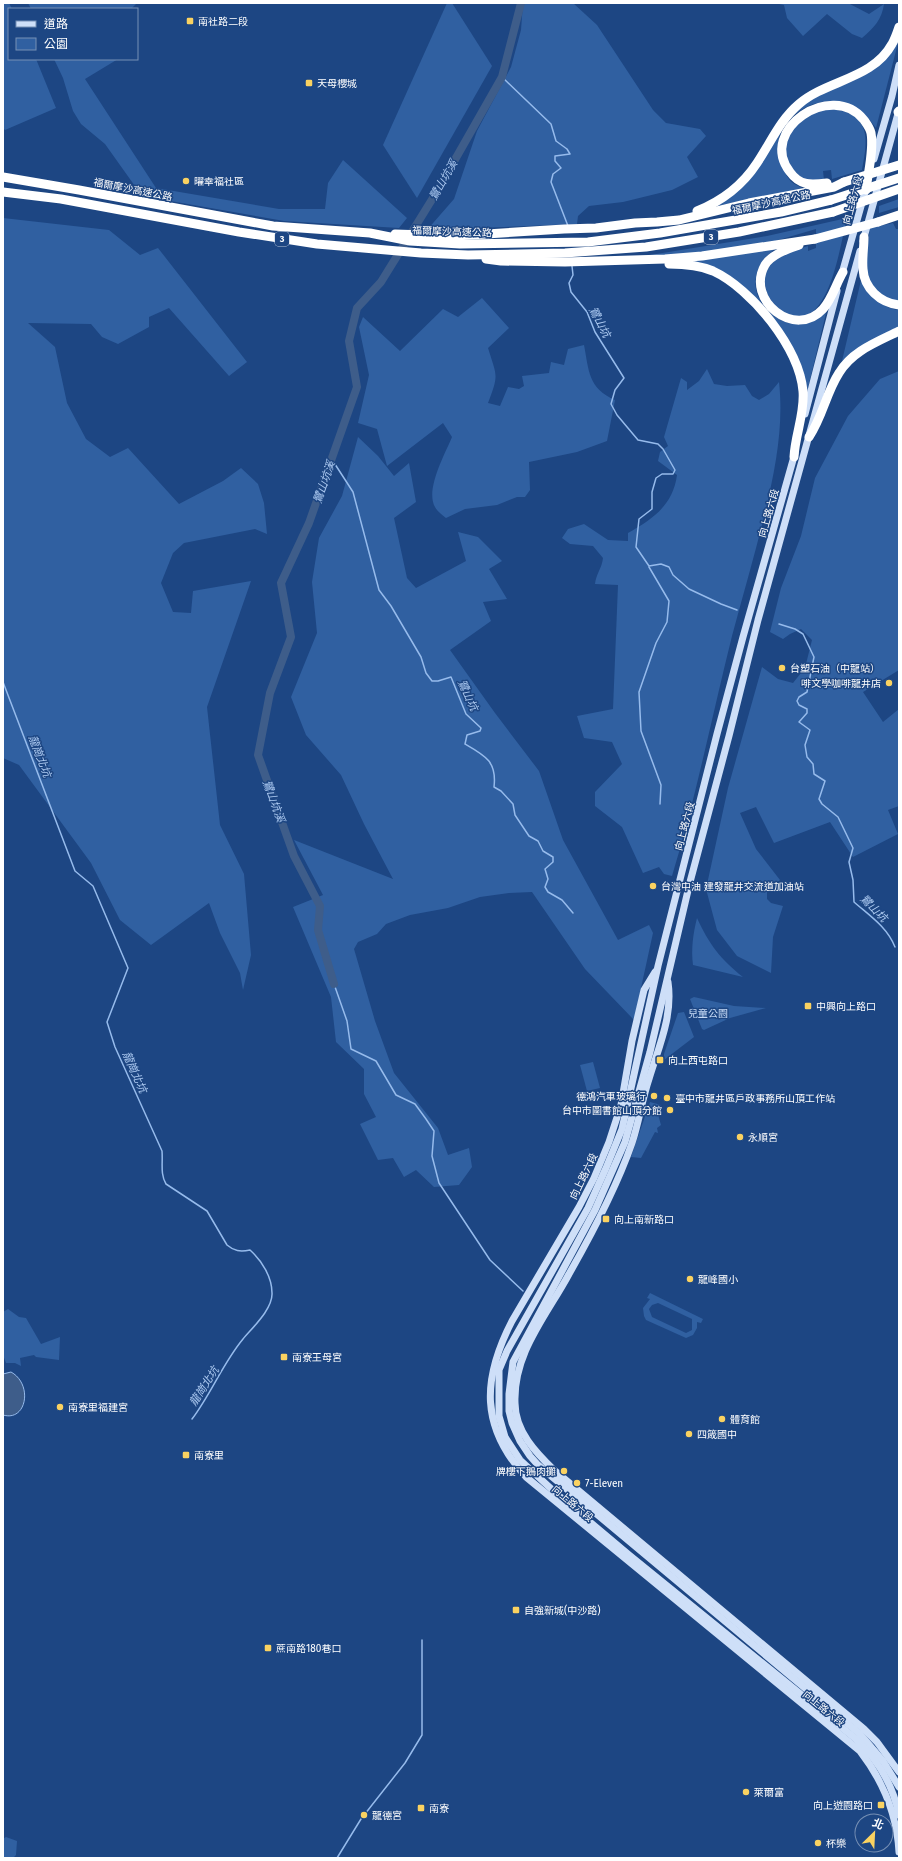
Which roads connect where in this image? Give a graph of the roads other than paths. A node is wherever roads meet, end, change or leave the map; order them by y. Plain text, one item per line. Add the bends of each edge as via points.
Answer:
1 (899, 27) edge
2 (899, 65) edge
3 (899, 111) edge
4 (899, 165) edge
5 (3, 177) edge
6 (899, 178) edge
7 (844, 182) junction
8 (899, 189) edge
9 (866, 190) junction
10 (3, 192) edge
11 (899, 215) edge
12 (899, 218) edge
13 (657, 222) junction
14 (878, 222) junction
15 (864, 238) junction
16 (815, 239) junction
17 (457, 240) junction
18 (468, 255) junction
19 (630, 261) junction
20 (843, 272) junction
21 (899, 305) edge
22 (899, 331) edge
23 (809, 437) junction
24 (794, 457) junction
25 (891, 1775) edge
26 (899, 1787) edge
27 (899, 1815) edge
28 (899, 1852) edge

1 - 13 highway via 892,45 870,67 810,95 792,110 781,123 757,164 725,197 694,212
2 - 9 main road, 向上路六段
3 - 15 main road, 向上路六段
4 - 7 highway, bridge
5 - 17 highway, 福爾摩沙高速公路 / 3 via 273,226 370,233 410,242
6 - 17 highway, 福爾摩沙高速公路 / 3, bridge via 831,200 781,212 660,234 561,243
7 - 9 highway via 809,185 798,182 785,165 782,148 786,132 805,113 822,106 840,106 859,114 871,131 872,144
7 - 13 highway via 834,187 749,203 679,220
8 - 18 highway, 3, bridge via 833,212 739,232 646,247 588,252
9 - 20 main road, 向上路六段
10 - 18 highway, 3 via 61,199 317,244
11 - 14 highway
12 - 14 highway
13 - 17 highway
14 - 16 highway, bridge
15 - 21 highway via 863,268 867,284 880,298
15 - 23 main road, 向上路六段
16 - 19 highway via 702,256
16 - 20 highway via 787,249 766,265 762,276 762,291 769,307 782,317 804,319 813,316 829,301
18 - 19 highway via 501,261
19 - 24 highway via 690,265 712,270 734,283 766,314 782,337 797,369 803,390 803,408
20 - 24 main road, 向上路六段
22 - 23 highway via 865,348 846,363
23 - 25 main road, 向上路六段 via 758,620 650,1052 622,1148 596,1210 513,1362 509,1411 520,1441 538,1464 860,1734 884,1761
24 - 25 main road, 向上路六段 via 742,637 658,966 622,1129 588,1208 517,1331 499,1370 498,1404 501,1427 510,1447 520,1460 629,1555 856,1739
25 - 26 main road
25 - 27 main road
25 - 28 main road

